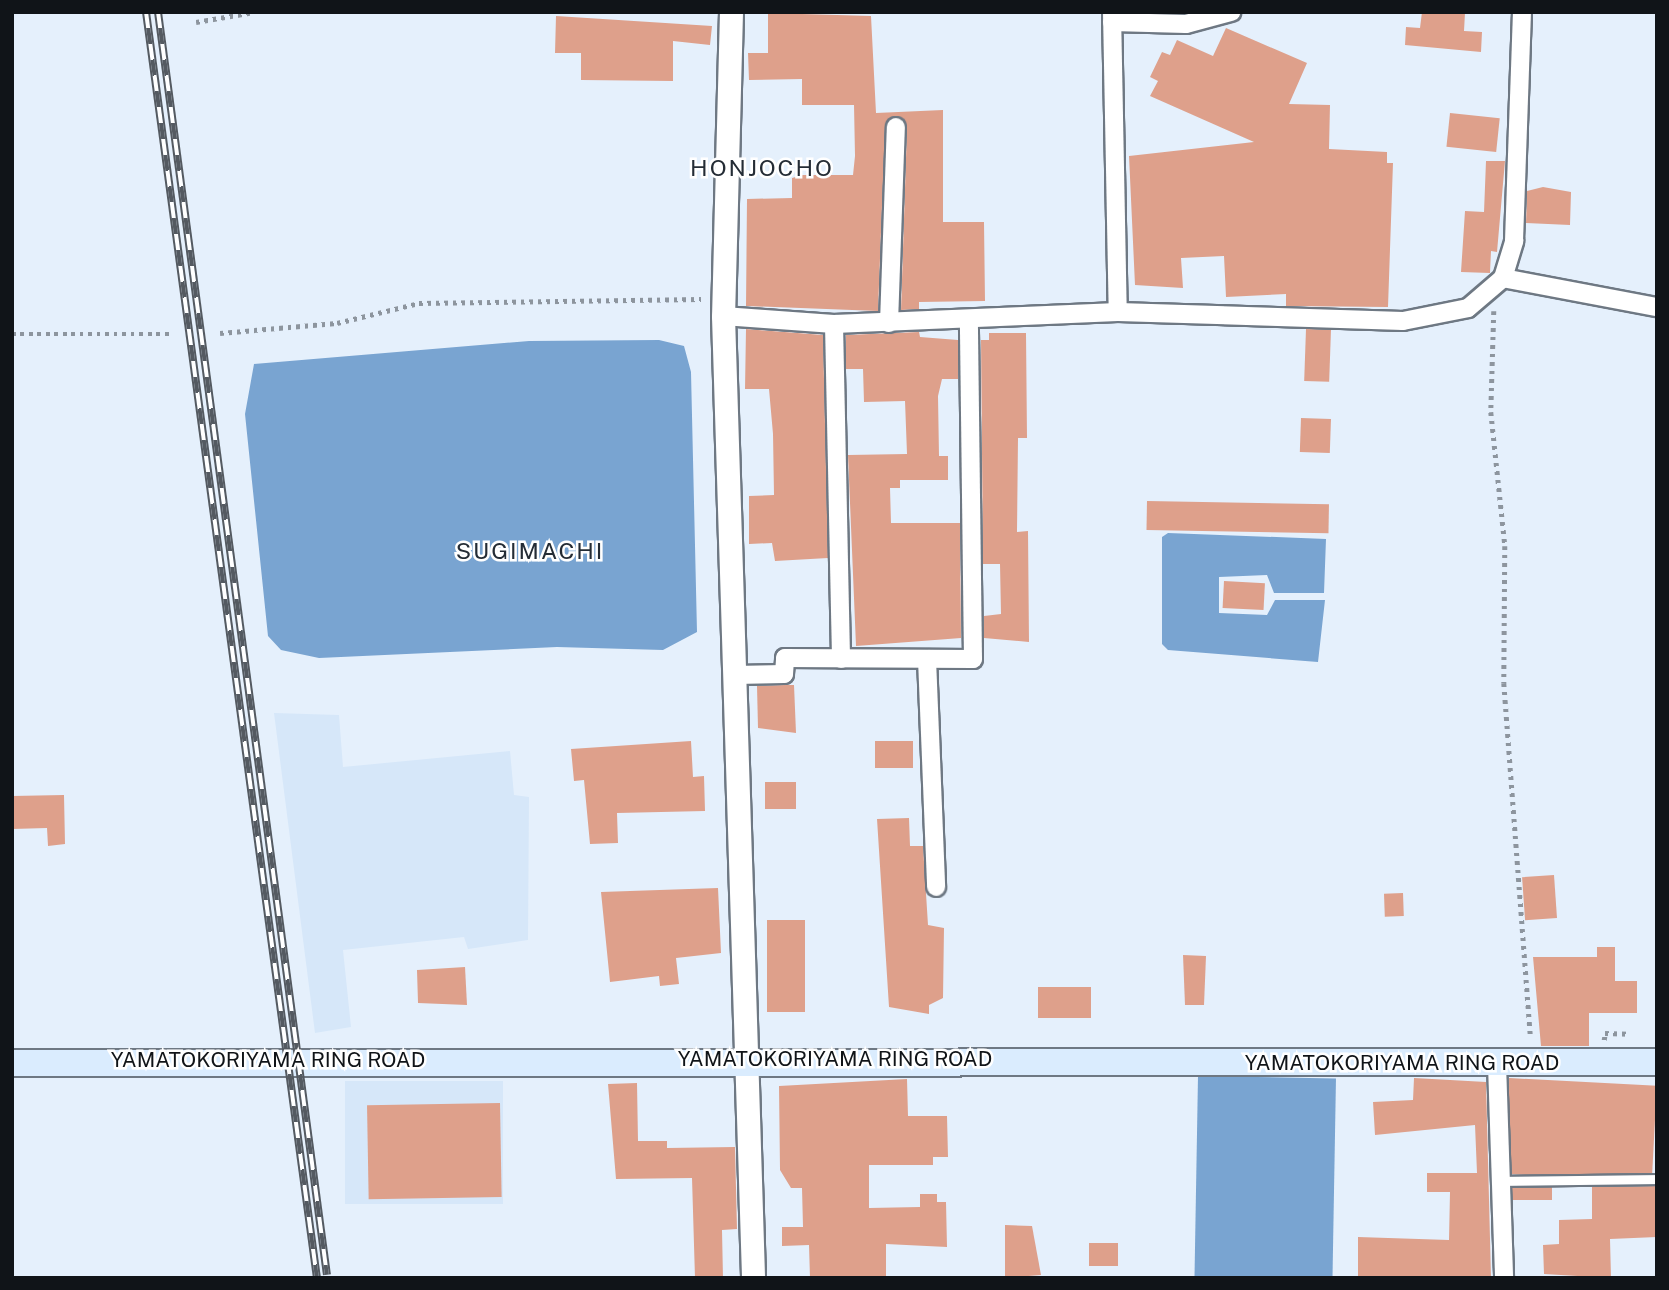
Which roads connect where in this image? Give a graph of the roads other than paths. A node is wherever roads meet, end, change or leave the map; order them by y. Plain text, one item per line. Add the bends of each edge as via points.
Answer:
1 (731, 12) edge
2 (1231, 12) edge
3 (1522, 12) edge
4 (1112, 17) edge
5 (896, 127) dead end
6 (1499, 282) junction
7 (723, 307) junction
8 (1657, 307) edge
9 (1118, 312) junction
10 (969, 321) junction
11 (889, 323) junction
12 (834, 324) junction
13 (841, 659) junction
14 (927, 659) junction
15 (734, 675) junction
16 (936, 887) dead end
17 (746, 1058) junction
18 (1657, 1062) edge
19 (12, 1063) edge
20 (1497, 1064) junction
21 (1657, 1179) edge
22 (1500, 1181) junction
23 (752, 1278) edge
24 (1504, 1278) edge

1 - 7 street
2 - 4 street via 1186,24
3 - 6 street via 1514,241
4 - 9 street
5 - 11 street
6 - 8 street
6 - 9 street via 1468,307 1403,321
7 - 12 street
7 - 15 street
9 - 10 street
10 - 11 street
10 - 14 street via 973,659
11 - 12 street
12 - 13 street
13 - 14 street
13 - 15 street via 785,658 784,674
14 - 16 street
15 - 17 street
17 - 19 main road, YAMATOKORIYAMA RING ROAD
17 - 20 main road, YAMATOKORIYAMA RING ROAD
17 - 23 street
18 - 20 main road, YAMATOKORIYAMA RING ROAD
20 - 22 street
21 - 22 lane
22 - 24 street

